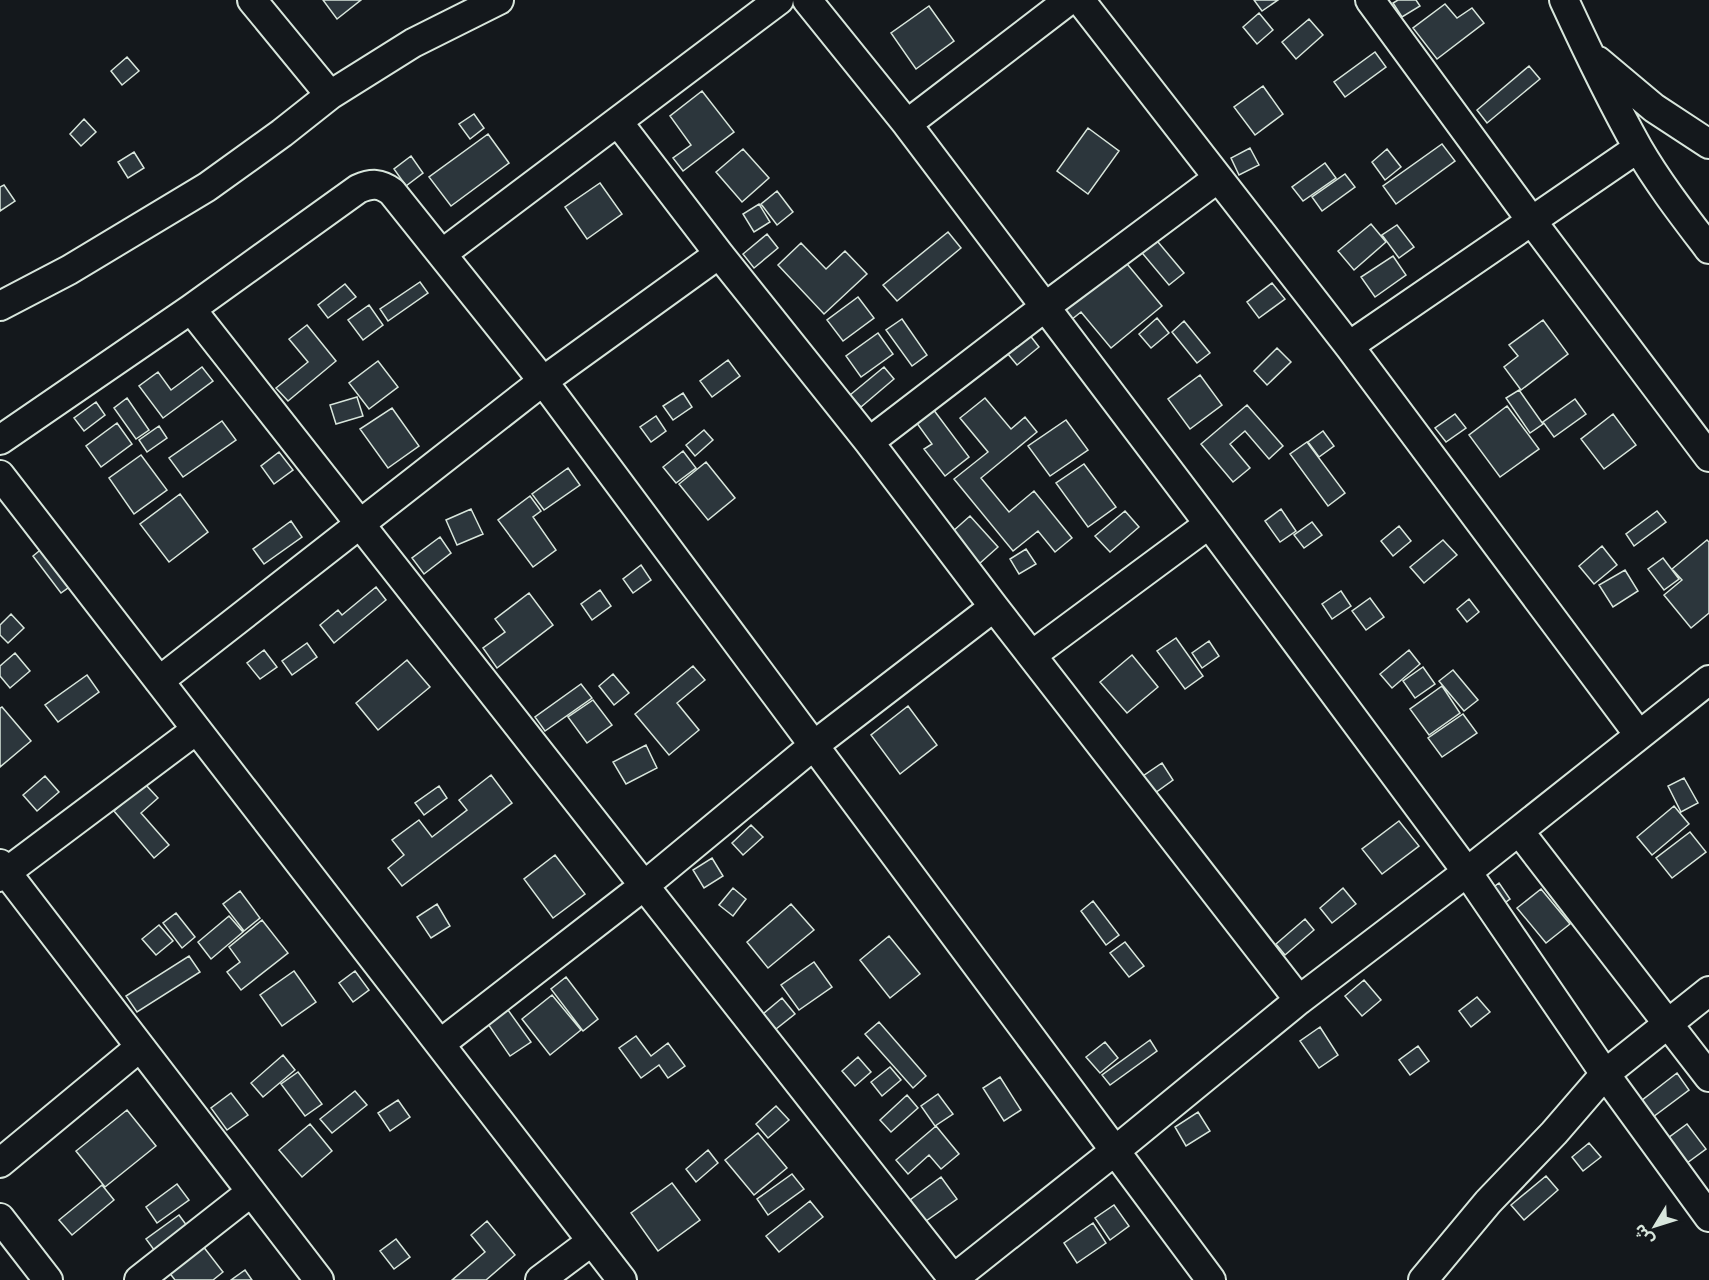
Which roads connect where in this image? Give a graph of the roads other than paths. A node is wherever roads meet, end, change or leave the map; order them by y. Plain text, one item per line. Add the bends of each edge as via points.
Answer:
1 (252, 0) edge
2 (499, 0) edge
3 (779, 0) edge
4 (807, 0) edge
5 (1069, 0) edge
6 (1080, 0) edge
7 (1370, 0) edge
8 (1564, 0) edge
9 (1591, 54) junction
10 (330, 95) junction
11 (618, 122) junction
12 (907, 124) junction
13 (1709, 144) edge
14 (1638, 148) junction
15 (1218, 178) junction
16 (1531, 220) junction
17 (1709, 249) edge
18 (443, 253) junction
19 (719, 254) junction
20 (0, 306) edge
21 (1045, 307) junction
22 (190, 309) junction
23 (1349, 346) junction
24 (543, 381) junction
25 (0, 440) edge
26 (869, 442) junction
27 (1709, 457) edge
28 (0, 475) edge
29 (361, 524) junction
30 (1209, 525) junction
31 (994, 607) junction
32 (1032, 655) junction
33 (1709, 680) edge
34 (159, 681) junction
35 (196, 730) junction
36 (1639, 735) junction
37 (813, 746) junction
38 (1519, 831) junction
39 (2, 871) edge
40 (1467, 872) junction
41 (645, 885) junction
42 (1709, 991) edge
43 (1299, 1000) junction
44 (1667, 1024) junction
45 (440, 1044) junction
46 (140, 1047) junction
47 (1605, 1074) junction
48 (1709, 1077) edge
49 (1116, 1150) junction
50 (0, 1163) edge
51 (250, 1192) junction
52 (1709, 1217) edge
53 (0, 1218) edge
54 (592, 1241) junction
55 (1433, 1276) edge
56 (48, 1280) edge
57 (139, 1280) edge
58 (319, 1280) edge
59 (540, 1280) edge
60 (622, 1280) edge
61 (954, 1280) edge
62 (1211, 1280) edge

1 - 10 street
2 - 10 street via 413,43
3 - 11 street
4 - 12 street
5 - 12 street
6 - 15 street
7 - 16 street
8 - 9 street
9 - 13 street via 1654,108
9 - 14 street
10 - 20 street via 207,186 69,270
11 - 18 street
11 - 19 street
12 - 21 street
14 - 16 street
14 - 17 street
15 - 21 street
15 - 23 street
16 - 23 street
16 - 27 street
18 - 22 street via 392,192 371,183
18 - 24 street
19 - 24 street
19 - 26 street
21 - 26 street
21 - 30 street
22 - 25 street
22 - 29 street
23 - 36 street
24 - 29 street
24 - 37 street
26 - 31 street
28 - 34 street
29 - 34 street
29 - 41 street
30 - 32 street
30 - 40 street
31 - 32 street
31 - 37 street
32 - 43 street
33 - 36 street
34 - 35 street
35 - 39 street
35 - 45 street
36 - 38 street
37 - 41 street
37 - 49 street
38 - 40 street
38 - 44 street
39 - 46 street
40 - 43 street
40 - 47 street
41 - 45 street
41 - 61 street
42 - 44 street
43 - 49 street
44 - 47 street
44 - 48 street
45 - 54 street
46 - 50 street
46 - 51 street
47 - 52 street
47 - 55 street via 1488,1202
49 - 61 street
49 - 62 street
51 - 57 street
51 - 58 street
53 - 56 street
54 - 59 street
54 - 60 street

